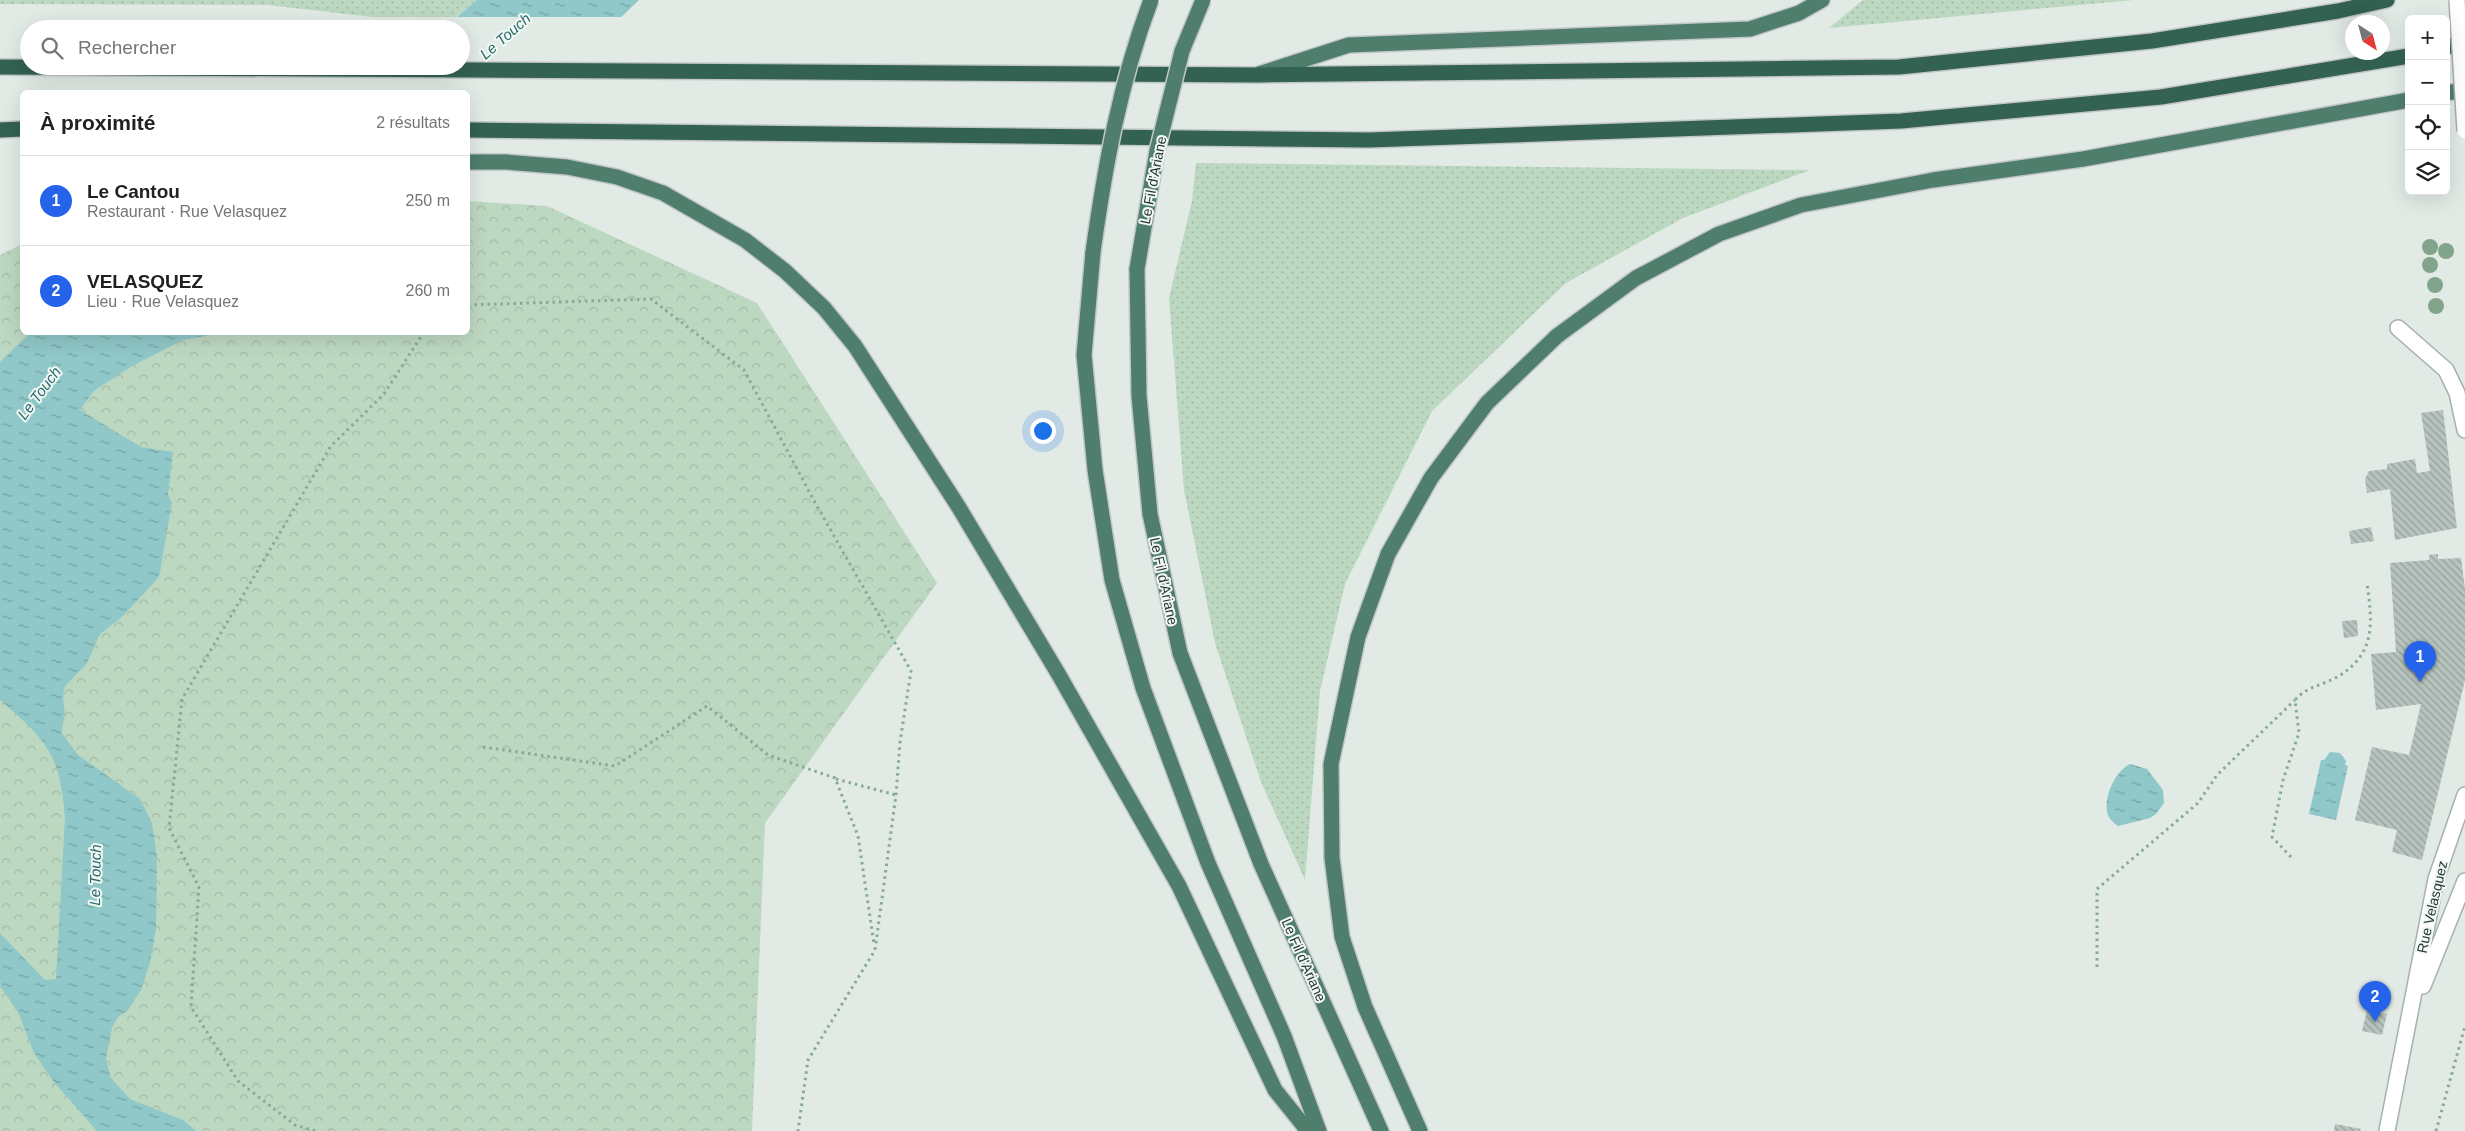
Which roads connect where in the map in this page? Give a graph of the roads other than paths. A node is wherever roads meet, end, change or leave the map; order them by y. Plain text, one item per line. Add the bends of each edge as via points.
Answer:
1 (1150, 0) edge
2 (1203, 0) edge
3 (1822, 0) edge
4 (2386, 0) edge
5 (2457, 0) edge
6 (2465, 43) edge
7 (2450, 46) edge
8 (2405, 57) edge
9 (0, 67) edge
10 (20, 67) edge
11 (470, 71) edge
12 (1257, 74) junction
13 (2465, 90) edge
14 (2450, 92) edge
15 (2405, 101) edge
16 (20, 129) edge
17 (0, 130) edge
18 (470, 130) edge
19 (2465, 130) edge
20 (470, 162) edge
21 (2398, 328) dead end
22 (2465, 430) edge
23 (2465, 795) edge
24 (2465, 881) edge
25 (2409, 1022) junction
26 (1308, 1131) edge
27 (1319, 1131) edge
28 (1381, 1131) edge
29 (1420, 1131) edge
30 (2387, 1131) edge

1 - 27 highway, bridge via 1120,96 1105,166 1093,252 1084,355 1095,470 1112,580 1143,688 1204,853 1284,1036
2 - 28 highway, Le Fil d'Ariane, bridge via 1182,51 1157,151 1137,269 1139,396 1150,514 1180,653 1261,864
3 - 12 highway via 1799,12 1750,29 1349,45
4 - 12 highway via 2338,11 2152,41 1899,67
5 - 19 street, bridge
6 - 7 highway
8 - 18 highway via 2162,97 1901,121 1369,140
9 - 10 highway
11 - 12 highway
13 - 14 highway
15 - 29 highway via 2083,159 1933,180 1801,205 1719,234 1636,278 1557,336 1486,403 1431,478 1388,554 1358,637 1332,764 1332,858 1342,937 1366,1007
16 - 17 highway
20 - 26 highway via 567,167 617,177 663,193 745,240 824,308 855,346 958,506 1059,675 1179,886 1275,1090
21 - 22 street via 2446,370 2458,393
23 - 25 street, Rue Velasquez via 2436,879
24 - 25 street, Rue Velasquez
25 - 30 street, Rue Velasquez

